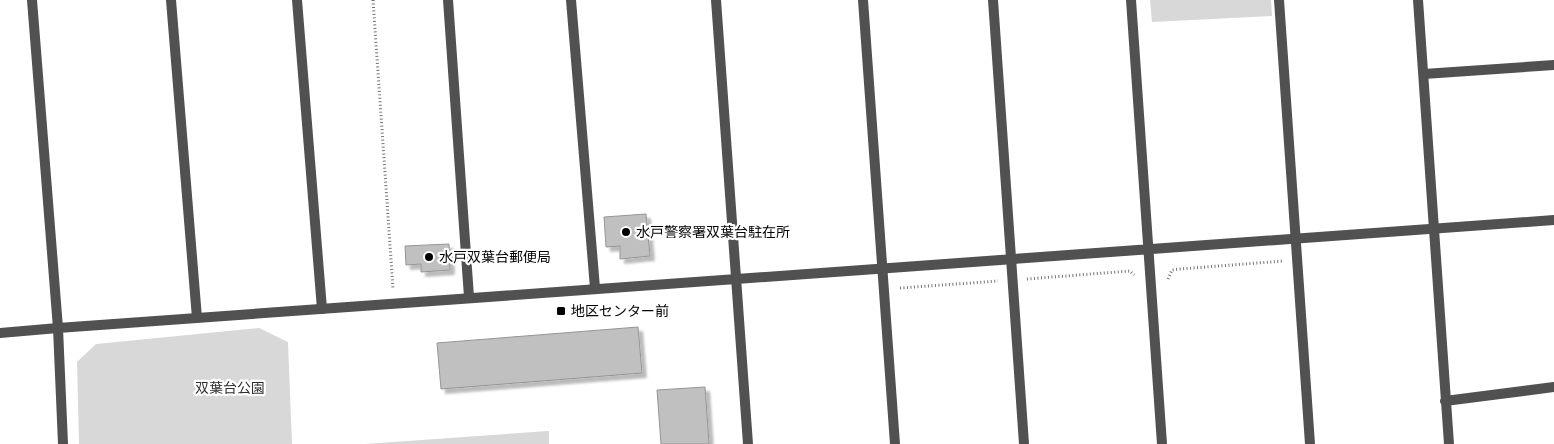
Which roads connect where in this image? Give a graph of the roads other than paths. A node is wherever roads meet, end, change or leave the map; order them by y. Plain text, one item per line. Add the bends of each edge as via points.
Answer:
1 (32, 0) edge
2 (171, 0) edge
3 (297, 0) edge
4 (448, 0) edge
5 (571, 0) edge
6 (716, 0) edge
7 (863, 0) edge
8 (993, 0) edge
9 (1131, 0) edge
10 (1279, 0) edge
11 (1418, 0) edge
12 (1554, 64) edge
13 (1424, 74) junction
14 (1554, 220) edge
15 (1435, 229) junction
16 (1294, 238) junction
17 (1149, 248) junction
18 (1012, 259) junction
19 (881, 269) junction
20 (736, 279) junction
21 (595, 288) junction
22 (470, 297) junction
23 (322, 309) junction
24 (197, 318) junction
25 (58, 328) junction
26 (0, 332) edge
27 (1554, 386) edge
28 (1445, 401) junction
29 (63, 444) edge
30 (748, 444) edge
31 (895, 444) edge
32 (1024, 444) edge
33 (1162, 444) edge
34 (1310, 444) edge
35 (1449, 444) edge

1 - 25 street
2 - 24 street
3 - 23 street
4 - 22 street
5 - 21 street
6 - 20 street
7 - 19 street
8 - 18 street
9 - 17 street
10 - 16 street
11 - 13 street
12 - 13 street
13 - 15 street
14 - 15 street
15 - 16 street
15 - 28 street
16 - 17 street
16 - 34 street
17 - 18 street
17 - 33 street
18 - 19 street
18 - 32 street
19 - 20 street
19 - 31 street
20 - 21 street
20 - 30 street
21 - 22 street
22 - 23 street
23 - 24 street
24 - 25 street
25 - 26 street
25 - 29 street
27 - 28 street
28 - 35 street

